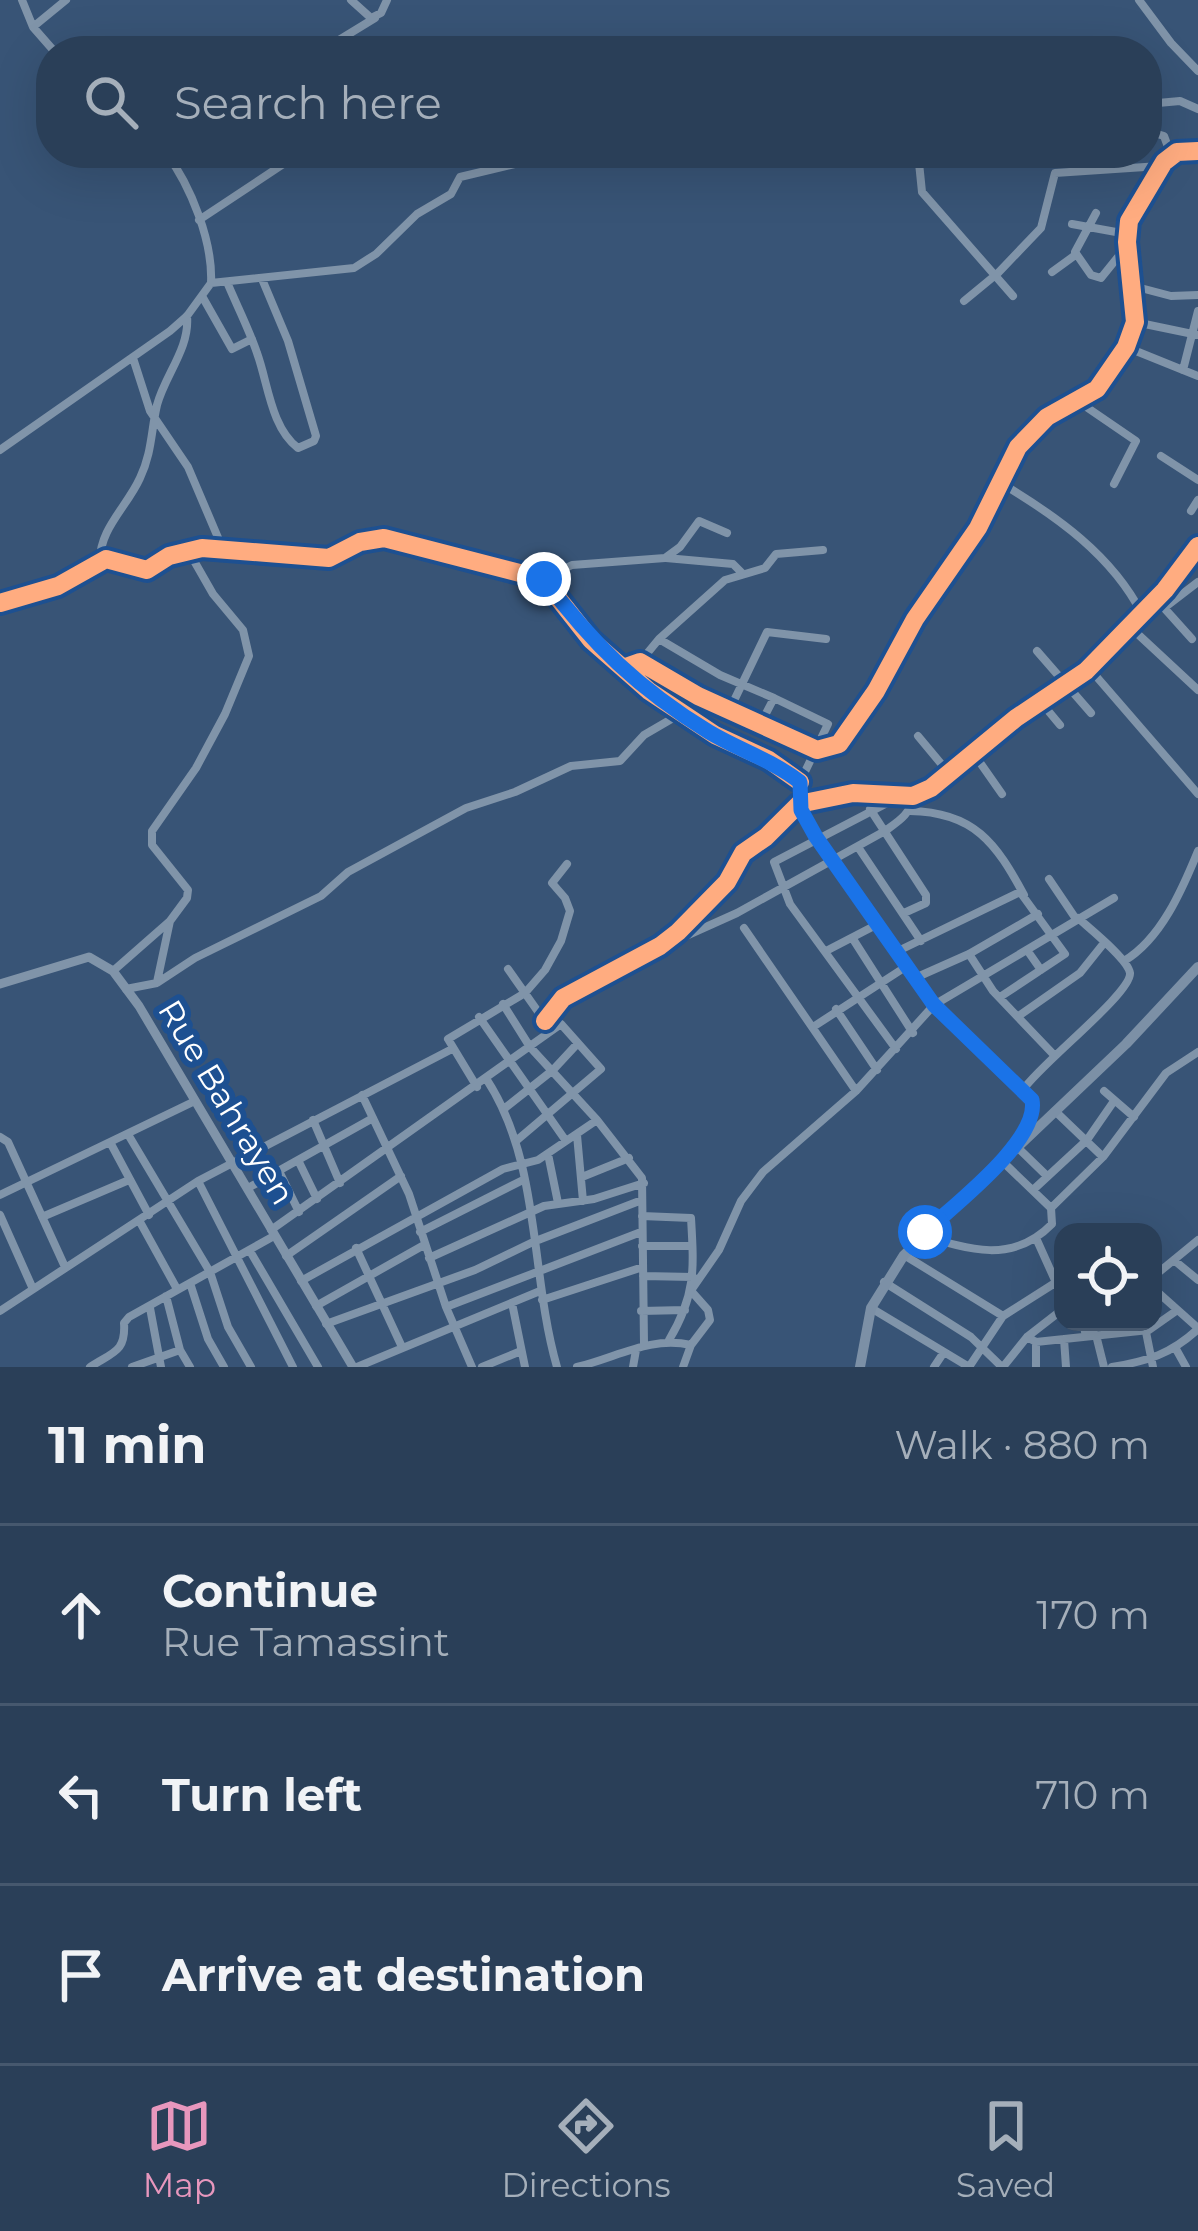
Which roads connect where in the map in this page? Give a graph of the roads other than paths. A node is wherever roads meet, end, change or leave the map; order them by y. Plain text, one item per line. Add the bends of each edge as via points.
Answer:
1 (22, 0) edge
2 (66, 0) edge
3 (351, 0) edge
4 (388, 0) edge
5 (1139, 0) edge
6 (375, 18) junction
7 (33, 26) junction
8 (41, 36) edge
9 (346, 36) edge
10 (1198, 70) edge
11 (1162, 103) edge
12 (1198, 109) edge
13 (1162, 135) edge
14 (1198, 151) edge
15 (1171, 154) junction
16 (1162, 165) edge
17 (173, 168) edge
18 (277, 168) edge
19 (498, 168) edge
20 (920, 168) edge
21 (1116, 168) edge
22 (1160, 168) edge
23 (1096, 213) dead end
24 (199, 220) junction
25 (1072, 224) dead end
26 (1090, 227) junction
27 (1126, 234) junction
28 (1127, 246) junction
29 (1075, 256) junction
30 (1052, 272) dead end
31 (993, 277) junction
32 (262, 279) junction
33 (227, 282) junction
34 (211, 284) junction
35 (1133, 286) junction
36 (1198, 295) edge
37 (202, 296) junction
38 (1013, 296) dead end
39 (964, 301) dead end
40 (1198, 310) edge
41 (188, 316) junction
42 (1135, 322) junction
43 (1194, 334) edge
44 (252, 339) junction
45 (1126, 347) junction
46 (133, 358) junction
47 (1183, 370) junction
48 (1198, 376) edge
49 (1078, 401) junction
50 (156, 421) junction
51 (0, 450) edge
52 (1160, 456) dead end
53 (1198, 480) edge
54 (1001, 483) junction
55 (1114, 484) dead end
56 (1198, 500) edge
57 (1191, 511) dead end
58 (727, 533) dead end
59 (1198, 546) edge
60 (222, 547) junction
61 (823, 550) dead end
62 (188, 551) junction
63 (665, 558) junction
64 (100, 562) junction
65 (743, 574) junction
66 (544, 579) junction
67 (1198, 582) edge
68 (1156, 599) junction
69 (0, 604) edge
70 (1164, 608) junction
71 (1142, 614) junction
72 (1128, 625) junction
73 (658, 639) junction
74 (826, 639) dead end
75 (1192, 639) dead end
76 (1037, 651) dead end
77 (640, 662) junction
78 (623, 668) junction
79 (1089, 668) junction
80 (743, 684) junction
81 (1065, 685) junction
82 (1198, 691) edge
83 (774, 698) junction
84 (1040, 700) junction
85 (729, 711) junction
86 (1091, 712) dead end
87 (681, 713) junction
88 (828, 724) junction
89 (760, 725) junction
90 (1060, 725) dead end
91 (848, 733) junction
92 (918, 736) dead end
93 (817, 750) junction
94 (974, 754) junction
95 (948, 772) junction
96 (800, 782) junction
97 (1002, 794) dead end
98 (1198, 794) edge
99 (913, 796) junction
100 (897, 798) junction
101 (799, 804) junction
102 (870, 809) junction
103 (909, 811) junction
104 (885, 831) junction
105 (816, 837) junction
106 (858, 847) junction
107 (1198, 851) edge
108 (833, 861) junction
109 (567, 864) dead end
110 (1049, 879) dead end
111 (784, 887) junction
112 (1024, 896) junction
113 (1114, 898) dead end
114 (904, 913) junction
115 (1038, 914) junction
116 (1077, 919) junction
117 (170, 921) junction
118 (878, 924) junction
119 (744, 928) dead end
120 (1052, 933) junction
121 (853, 939) junction
122 (921, 941) junction
123 (1104, 943) junction
124 (660, 946) junction
125 (1027, 950) junction
126 (826, 951) junction
127 (898, 952) junction
128 (969, 954) junction
129 (1124, 961) junction
130 (908, 965) junction
131 (1198, 967) edge
132 (508, 968) dead end
133 (1041, 970) junction
134 (113, 971) junction
135 (915, 978) junction
136 (984, 978) junction
137 (881, 982) junction
138 (157, 983) junction
139 (0, 984) edge
140 (126, 989) junction
141 (525, 993) junction
142 (856, 996) junction
143 (1000, 998) junction
144 (503, 1004) junction
145 (934, 1005) junction
146 (836, 1009) junction
147 (1020, 1015) junction
148 (478, 1017) junction
149 (547, 1026) junction
150 (813, 1027) junction
151 (913, 1033) junction
152 (578, 1043) junction
153 (530, 1047) junction
154 (452, 1049) junction
155 (896, 1049) junction
156 (1198, 1052) edge
157 (1054, 1055) junction
158 (511, 1063) junction
159 (553, 1070) junction
160 (877, 1070) junction
161 (488, 1080) junction
162 (477, 1087) junction
163 (528, 1088) junction
164 (856, 1090) junction
165 (1023, 1090) junction
166 (1104, 1091) dead end
167 (572, 1093) junction
168 (362, 1095) junction
169 (196, 1101) junction
170 (1114, 1101) junction
171 (505, 1108) junction
172 (1054, 1110) junction
173 (547, 1116) junction
174 (1134, 1117) junction
175 (373, 1118) junction
176 (313, 1120) junction
177 (597, 1120) junction
178 (577, 1135) junction
179 (129, 1136) junction
180 (0, 1137) edge
181 (1087, 1140) junction
182 (516, 1141) junction
183 (566, 1141) junction
184 (111, 1144) junction
185 (1018, 1145) junction
186 (323, 1147) junction
187 (387, 1148) junction
188 (548, 1154) junction
189 (1102, 1156) junction
190 (629, 1158) junction
191 (298, 1160) junction
192 (1001, 1160) junction
193 (232, 1162) junction
194 (520, 1164) junction
195 (279, 1171) junction
196 (401, 1176) junction
197 (1047, 1176) junction
198 (582, 1177) junction
199 (129, 1180) junction
200 (523, 1180) junction
201 (198, 1181) junction
202 (26, 1183) junction
203 (340, 1183) junction
204 (644, 1183) junction
205 (248, 1188) junction
206 (1033, 1190) junction
207 (0, 1195) edge
208 (317, 1199) junction
209 (642, 1200) junction
210 (584, 1201) junction
211 (166, 1202) junction
212 (557, 1203) junction
213 (1051, 1208) junction
214 (299, 1212) junction
215 (529, 1214) junction
216 (0, 1215) edge
217 (415, 1215) junction
218 (642, 1216) junction
219 (41, 1217) junction
220 (145, 1218) junction
221 (420, 1232) junction
222 (641, 1232) junction
223 (273, 1233) junction
224 (922, 1235) junction
225 (1036, 1238) junction
226 (1198, 1240) edge
227 (532, 1242) junction
228 (424, 1245) junction
229 (642, 1246) junction
230 (692, 1246) junction
231 (356, 1248) junction
232 (250, 1251) junction
233 (904, 1255) junction
234 (286, 1256) junction
235 (235, 1258) junction
236 (429, 1258) junction
237 (1175, 1261) junction
238 (65, 1267) junction
239 (1162, 1270) edge
240 (210, 1272) junction
241 (643, 1272) junction
242 (371, 1274) junction
243 (537, 1274) junction
244 (693, 1277) junction
245 (1054, 1280) edge
246 (1198, 1280) edge
247 (301, 1281) junction
248 (884, 1282) junction
249 (190, 1283) junction
250 (1054, 1283) edge
251 (438, 1284) junction
252 (33, 1289) junction
253 (177, 1289) junction
254 (692, 1290) junction
255 (541, 1295) junction
256 (166, 1296) junction
257 (1162, 1298) edge
258 (385, 1303) junction
259 (512, 1303) junction
260 (315, 1306) junction
261 (446, 1307) junction
262 (150, 1308) junction
263 (871, 1308) junction
264 (687, 1310) junction
265 (1177, 1310) junction
266 (0, 1311) edge
267 (641, 1311) junction
268 (1003, 1316) junction
269 (1054, 1318) edge
270 (1162, 1318) edge
271 (326, 1324) junction
272 (454, 1325) junction
273 (1198, 1329) edge
274 (1087, 1331) edge
275 (1094, 1331) edge
276 (1111, 1331) edge
277 (1147, 1331) edge
278 (1090, 1334) junction
279 (1064, 1339) junction
280 (669, 1340) junction
281 (1031, 1340) junction
282 (640, 1346) junction
283 (691, 1346) junction
284 (402, 1347) junction
285 (983, 1348) junction
286 (1176, 1349) junction
287 (180, 1350) junction
288 (521, 1351) junction
289 (944, 1352) junction
290 (384, 1362) edge
291 (160, 1363) edge
292 (1152, 1364) edge
293 (90, 1367) edge
294 (132, 1367) edge
295 (190, 1367) edge
296 (224, 1367) edge
297 (251, 1367) edge
298 (293, 1367) edge
299 (318, 1367) edge
300 (355, 1367) edge
301 (472, 1367) edge
302 (482, 1367) edge
303 (525, 1367) edge
304 (557, 1367) edge
305 (578, 1367) edge
306 (633, 1367) edge
307 (683, 1367) edge
308 (860, 1367) edge
309 (934, 1367) edge
310 (969, 1367) edge
311 (1003, 1367) edge
312 (1036, 1367) edge
313 (1066, 1367) edge
314 (1111, 1367) edge
315 (1186, 1367) edge

1 - 7 street
2 - 7 street
3 - 6 street
4 - 6 street
5 - 10 street
6 - 9 street
7 - 8 street
11 - 12 street
13 - 15 street
14 - 15 street
15 - 16 street
17 - 24 street
18 - 24 street
19 - 32 street via 460,177 451,194 354,268
20 - 31 street via 922,192
21 - 31 street via 1055,172 1041,228
22 - 27 street
23 - 26 street
24 - 34 street
25 - 26 street
26 - 27 street
26 - 29 street
27 - 28 street
28 - 29 street via 1101,278
28 - 35 street
29 - 30 street
31 - 38 street
31 - 39 street
32 - 33 street
32 - 44 street via 314,441 296,448 289,440
33 - 34 street
33 - 44 street
34 - 37 street
35 - 36 street
35 - 42 street
37 - 41 street
37 - 44 street via 232,349
40 - 43 street
41 - 46 street
41 - 50 street
42 - 43 street
42 - 45 street
43 - 47 street
45 - 47 street
45 - 49 street via 1106,380
46 - 50 street
46 - 51 street
47 - 48 street
49 - 54 street via 1028,434
49 - 55 street via 1136,441
50 - 60 street via 188,467
50 - 64 street via 146,467 101,539
52 - 53 street
54 - 71 street via 1108,563
54 - 91 street
56 - 57 street
58 - 63 street via 699,521
59 - 68 street
60 - 62 street
60 - 66 street via 329,558 384,538
61 - 65 street via 776,554 765,568
62 - 64 street via 147,569
62 - 117 street via 243,630 249,656 196,768 152,831 152,844 188,890
63 - 65 street via 720,561
63 - 66 street via 572,565
64 - 69 street via 80,577
65 - 73 street via 725,580
66 - 78 street
67 - 70 street
68 - 70 street
68 - 71 street
70 - 75 street
71 - 72 street
72 - 79 street
72 - 82 street
73 - 77 street
73 - 80 street
74 - 80 street via 770,630
76 - 81 street
77 - 78 street
77 - 85 street
78 - 87 street
79 - 81 street
79 - 98 street
80 - 83 street
80 - 85 street
81 - 84 street
81 - 86 street
83 - 88 street
83 - 89 street
84 - 90 street
84 - 94 street
85 - 89 street
87 - 96 street
87 - 138 street via 620,760 571,766 466,808
88 - 91 street
88 - 93 street
89 - 93 street
91 - 93 street
92 - 95 street
93 - 96 street
94 - 95 street
94 - 97 street
95 - 99 street
96 - 101 street
99 - 100 street
99 - 103 street
100 - 101 street via 854,793
100 - 102 street
101 - 105 street
101 - 124 street
102 - 104 street
102 - 105 street
103 - 104 street
103 - 112 street via 951,816 986,837
104 - 106 street
104 - 114 street via 926,895 926,903
105 - 108 street
105 - 111 street via 774,862
106 - 108 street
106 - 114 street
107 - 129 street via 1172,908
108 - 111 street
108 - 118 street
109 - 141 street via 551,883 569,904 569,919
110 - 116 street
111 - 124 street
111 - 126 street
112 - 115 street
112 - 122 street via 1013,893
113 - 116 street
114 - 122 street
115 - 120 street
115 - 128 street
116 - 120 street
116 - 123 street
117 - 134 street
117 - 138 street
118 - 121 street
118 - 127 street
119 - 150 street
120 - 125 street
120 - 133 street via 1065,954
121 - 126 street
121 - 137 street
122 - 127 street
123 - 129 street
123 - 147 street via 1080,973
124 - 149 street via 563,998
125 - 133 street
125 - 136 street
126 - 142 street
127 - 130 street
128 - 135 street
128 - 136 street
129 - 157 street via 1130,974 1118,995
130 - 135 street
130 - 137 street
131 - 172 main road
132 - 141 street
133 - 143 street
134 - 139 street via 89,957
134 - 140 street, Rue Bahrayen
135 - 145 street
136 - 143 street
136 - 145 street
137 - 142 street
137 - 151 street
138 - 140 street
140 - 169 street, Rue Bahrayen
141 - 144 street
141 - 149 street
142 - 146 street
142 - 155 street
143 - 147 street
144 - 148 street
144 - 153 street
145 - 151 street
145 - 165 street
146 - 150 street
146 - 160 street
147 - 157 street
148 - 154 street via 450,1036
148 - 158 street
149 - 152 street via 561,1024
149 - 153 street
150 - 164 street
151 - 155 street
152 - 159 street
152 - 167 street via 602,1069
153 - 158 street
153 - 159 street
154 - 162 street
154 - 168 street
155 - 160 street
156 - 174 street via 1166,1072
157 - 165 street
158 - 161 street
158 - 163 street
159 - 163 street
159 - 167 street
160 - 164 street
161 - 162 street
161 - 171 street
162 - 187 street
163 - 171 street
163 - 173 street
164 - 254 street via 763,1172
165 - 185 street via 1034,1105
166 - 170 street
167 - 173 street
167 - 177 street
168 - 175 street
168 - 176 street
169 - 179 street
169 - 193 street, Rue Bahrayen
170 - 174 street
170 - 181 street
171 - 182 street
172 - 181 street
172 - 185 main road
173 - 182 street
173 - 183 street
174 - 189 street
175 - 186 street
175 - 187 street
176 - 186 street
176 - 193 street
177 - 178 street
177 - 190 street
178 - 183 street
178 - 198 street
179 - 184 street
179 - 211 street
180 - 202 street
181 - 189 street
181 - 197 street
182 - 194 street
183 - 188 street
184 - 199 street
184 - 202 street
185 - 192 main road
185 - 197 street
186 - 191 street
186 - 203 street
187 - 196 street
187 - 203 street
188 - 194 street
188 - 212 street
189 - 213 street
190 - 198 street
190 - 204 street
191 - 195 street
191 - 208 street
192 - 206 street
192 - 224 main road
193 - 201 street
193 - 205 street, Rue Bahrayen
194 - 200 street
194 - 217 street
195 - 205 street
195 - 214 street
196 - 217 street
196 - 234 street
197 - 206 street
198 - 210 street
199 - 219 street
199 - 220 street
200 - 215 street
200 - 221 street
201 - 211 street
201 - 235 street
202 - 207 street
202 - 219 street
203 - 208 street
204 - 209 street
204 - 210 street
205 - 223 street, Rue Bahrayen
206 - 213 street
208 - 214 street
209 - 218 street
209 - 227 street
210 - 212 street
211 - 220 street
211 - 240 street
212 - 215 street
213 - 225 street via 1052,1224
214 - 223 street
215 - 227 street
215 - 236 street
216 - 252 street
217 - 221 street
217 - 231 street
218 - 222 street
218 - 230 street via 691,1218
219 - 238 street
220 - 238 street
220 - 253 street
221 - 228 street
222 - 229 street
222 - 243 street
223 - 232 street
223 - 234 street, Rue Bahrayen
224 - 225 street via 987,1253
224 - 233 main road
225 - 245 street
226 - 237 street
227 - 243 street
227 - 251 street
228 - 236 street
228 - 242 street
229 - 230 street
229 - 241 street
230 - 244 street
231 - 242 street
231 - 247 street
232 - 235 street
232 - 299 street
233 - 248 main road
233 - 268 street
234 - 247 street, Rue Bahrayen
235 - 240 street
235 - 298 street
236 - 251 street
237 - 239 street
237 - 246 street
238 - 252 street
240 - 249 street
240 - 297 street
241 - 244 street
241 - 255 street
241 - 267 street
242 - 258 street
242 - 260 street
243 - 255 street
243 - 261 street
244 - 254 street
247 - 260 street, Rue Bahrayen
248 - 263 main road
248 - 285 street
249 - 253 street
249 - 296 street
250 - 268 street
251 - 258 street
251 - 261 street
252 - 266 street
253 - 256 street
254 - 264 street
254 - 283 street via 710,1315
255 - 259 street
255 - 304 street
256 - 262 street
256 - 287 street
257 - 265 street
258 - 271 street
258 - 284 street
259 - 272 street
259 - 288 street
260 - 271 street, Rue Bahrayen
261 - 272 street
262 - 291 street
262 - 293 street via 125,1320 120,1348
263 - 289 street
263 - 308 main road
264 - 267 street
264 - 280 street
265 - 270 street
265 - 273 street
267 - 282 street
268 - 285 street
269 - 281 street
271 - 300 street, Rue Bahrayen
272 - 284 street
272 - 301 street
273 - 286 street
274 - 278 street
275 - 278 street
276 - 278 street
277 - 292 street
278 - 279 street
278 - 314 street
279 - 281 street
279 - 313 street
280 - 282 street
280 - 283 street
281 - 311 street
281 - 312 street
282 - 305 street
282 - 306 street
283 - 307 street
284 - 290 street
285 - 310 street
285 - 311 street
286 - 292 street
286 - 315 street
287 - 291 street
287 - 295 street
288 - 302 street
288 - 303 street
289 - 309 street
289 - 310 street
290 - 300 street
291 - 294 street
292 - 314 street

